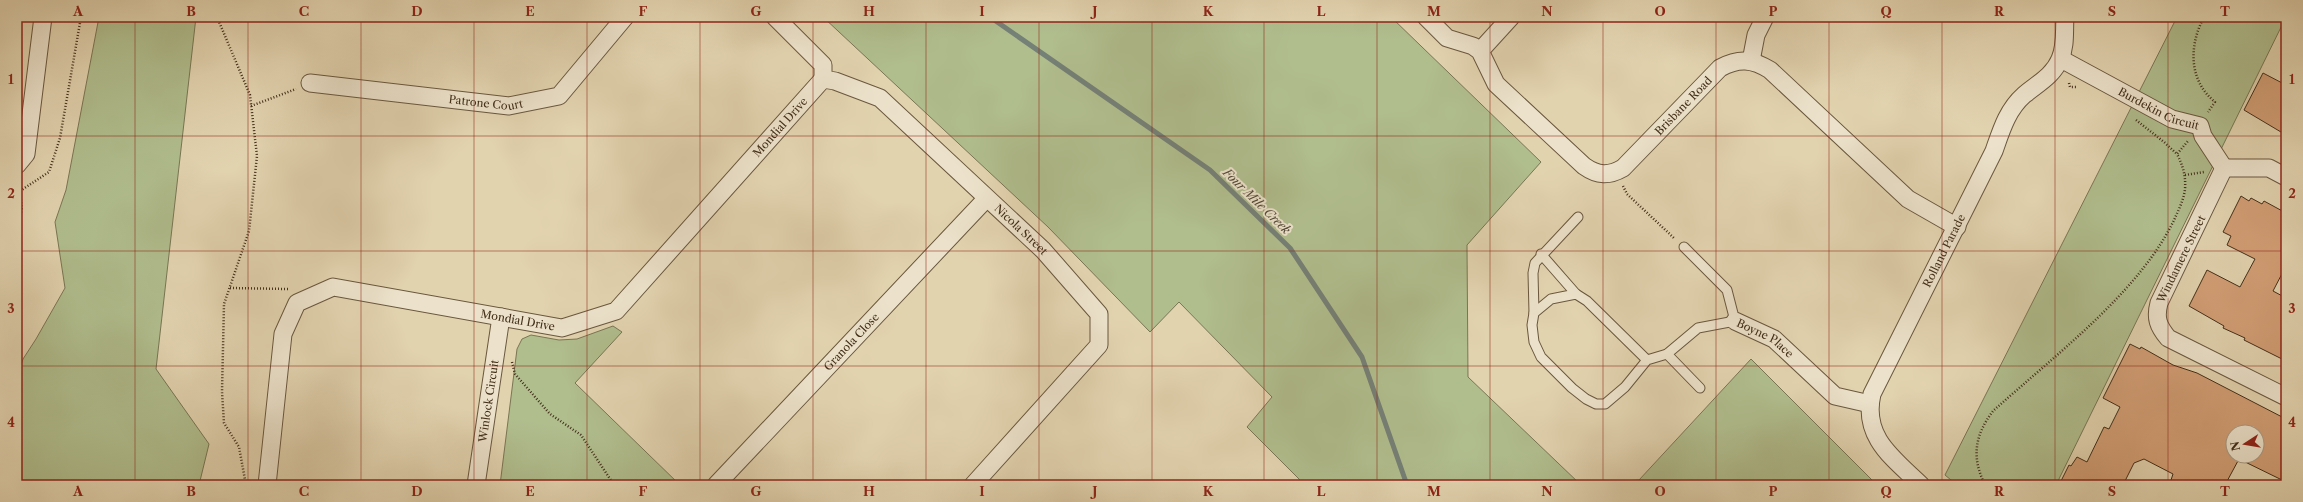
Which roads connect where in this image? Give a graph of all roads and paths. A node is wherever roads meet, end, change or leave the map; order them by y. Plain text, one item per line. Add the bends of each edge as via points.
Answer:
1 (43, 17) edge
2 (81, 17) edge
3 (217, 17) edge
4 (625, 17) edge
5 (775, 17) edge
6 (1426, 17) edge
7 (1511, 17) edge
8 (1765, 17) edge
9 (2065, 17) edge
10 (2204, 17) edge
11 (1480, 51) junction
12 (2060, 59) junction
13 (1751, 61) junction
14 (823, 79) junction
15 (310, 83) joint
16 (251, 106) junction
17 (2200, 126) junction
18 (17, 165) edge
19 (2224, 168) junction
20 (2286, 177) edge
21 (1621, 180) dead end
22 (18, 190) edge
23 (986, 199) junction
24 (17, 216) edge
25 (1578, 217) dead end
26 (1957, 227) junction
27 (1684, 247) joint
28 (1541, 254) junction
29 (230, 288) junction
30 (1576, 294) junction
31 (297, 303) junction
32 (1534, 313) junction
33 (501, 317) junction
34 (1736, 321) junction
35 (1667, 354) junction
36 (511, 360) dead end
37 (1647, 360) junction
38 (1700, 388) dead end
39 (2286, 397) edge
40 (1870, 404) junction
41 (246, 485) edge
42 (266, 485) edge
43 (476, 485) edge
44 (614, 485) edge
45 (716, 485) edge
46 (973, 485) edge
47 (1921, 485) edge
48 (1985, 485) edge

1 - 18 street via 26,154
2 - 22 path via 60,138 48,172
3 - 16 path via 250,95
4 - 15 street, Patrone Court via 559,96 509,106
5 - 14 street via 823,65
6 - 11 street via 1447,38 1473,46
7 - 11 street
8 - 13 street via 1756,35
9 - 12 street, Rolland Parade via 2064,45
10 - 17 path via 2195,41 2193,65 2201,87 2215,102
11 - 13 street, Brisbane Road via 1496,84 1584,166 1594,172 1607,174 1615,173 1629,162 1720,68 1732,62
12 - 17 street, Burdekin Circuit via 2172,119
12 - 26 street, Rolland Parade via 2047,77 2023,96 2004,121 1994,151
13 - 26 street, Brisbane Road via 1770,70 1908,199
14 - 23 street, Nicola Street via 880,98
14 - 33 street, Mondial Drive via 616,311 562,328
15 - 16 path
16 - 29 path via 257,156 249,232
17 - 19 street, Burdekin Circuit via 2203,136
17 - 48 path via 2177,154 2185,175 2185,190 2169,231 2154,255 2098,317 1987,419 1977,439 1976,448 1979,469
19 - 20 street via 2269,168
19 - 39 street, Windamere Street via 2159,303 2156,315 2160,328 2168,338
21 - 27 path via 1627,194
22 - 24 path via 22,211
23 - 45 street, Granola Close
23 - 46 street, Nicola Street via 1043,250 1099,314 1099,345
25 - 28 lane
26 - 40 street, Rolland Parade via 1872,394
27 - 34 lane, Boyne Place via 1727,290
28 - 30 lane
28 - 32 lane via 1535,263 1533,273
29 - 31 path via 288,289
29 - 41 path via 224,304 224,423 239,447
30 - 32 lane via 1551,298
30 - 37 lane via 1587,301
31 - 33 street, Mondial Drive via 333,287
31 - 42 street via 283,334
32 - 37 lane via 1534,342 1541,357 1572,388 1596,404 1606,404 1625,387
33 - 43 street, Winlock Circuit
34 - 35 lane via 1698,328
34 - 40 street, Boyne Place via 1774,339 1834,396
35 - 37 lane
35 - 38 lane
36 - 44 path via 515,374 550,414 581,435
40 - 47 street, Rolland Parade via 1870,420 1879,442

